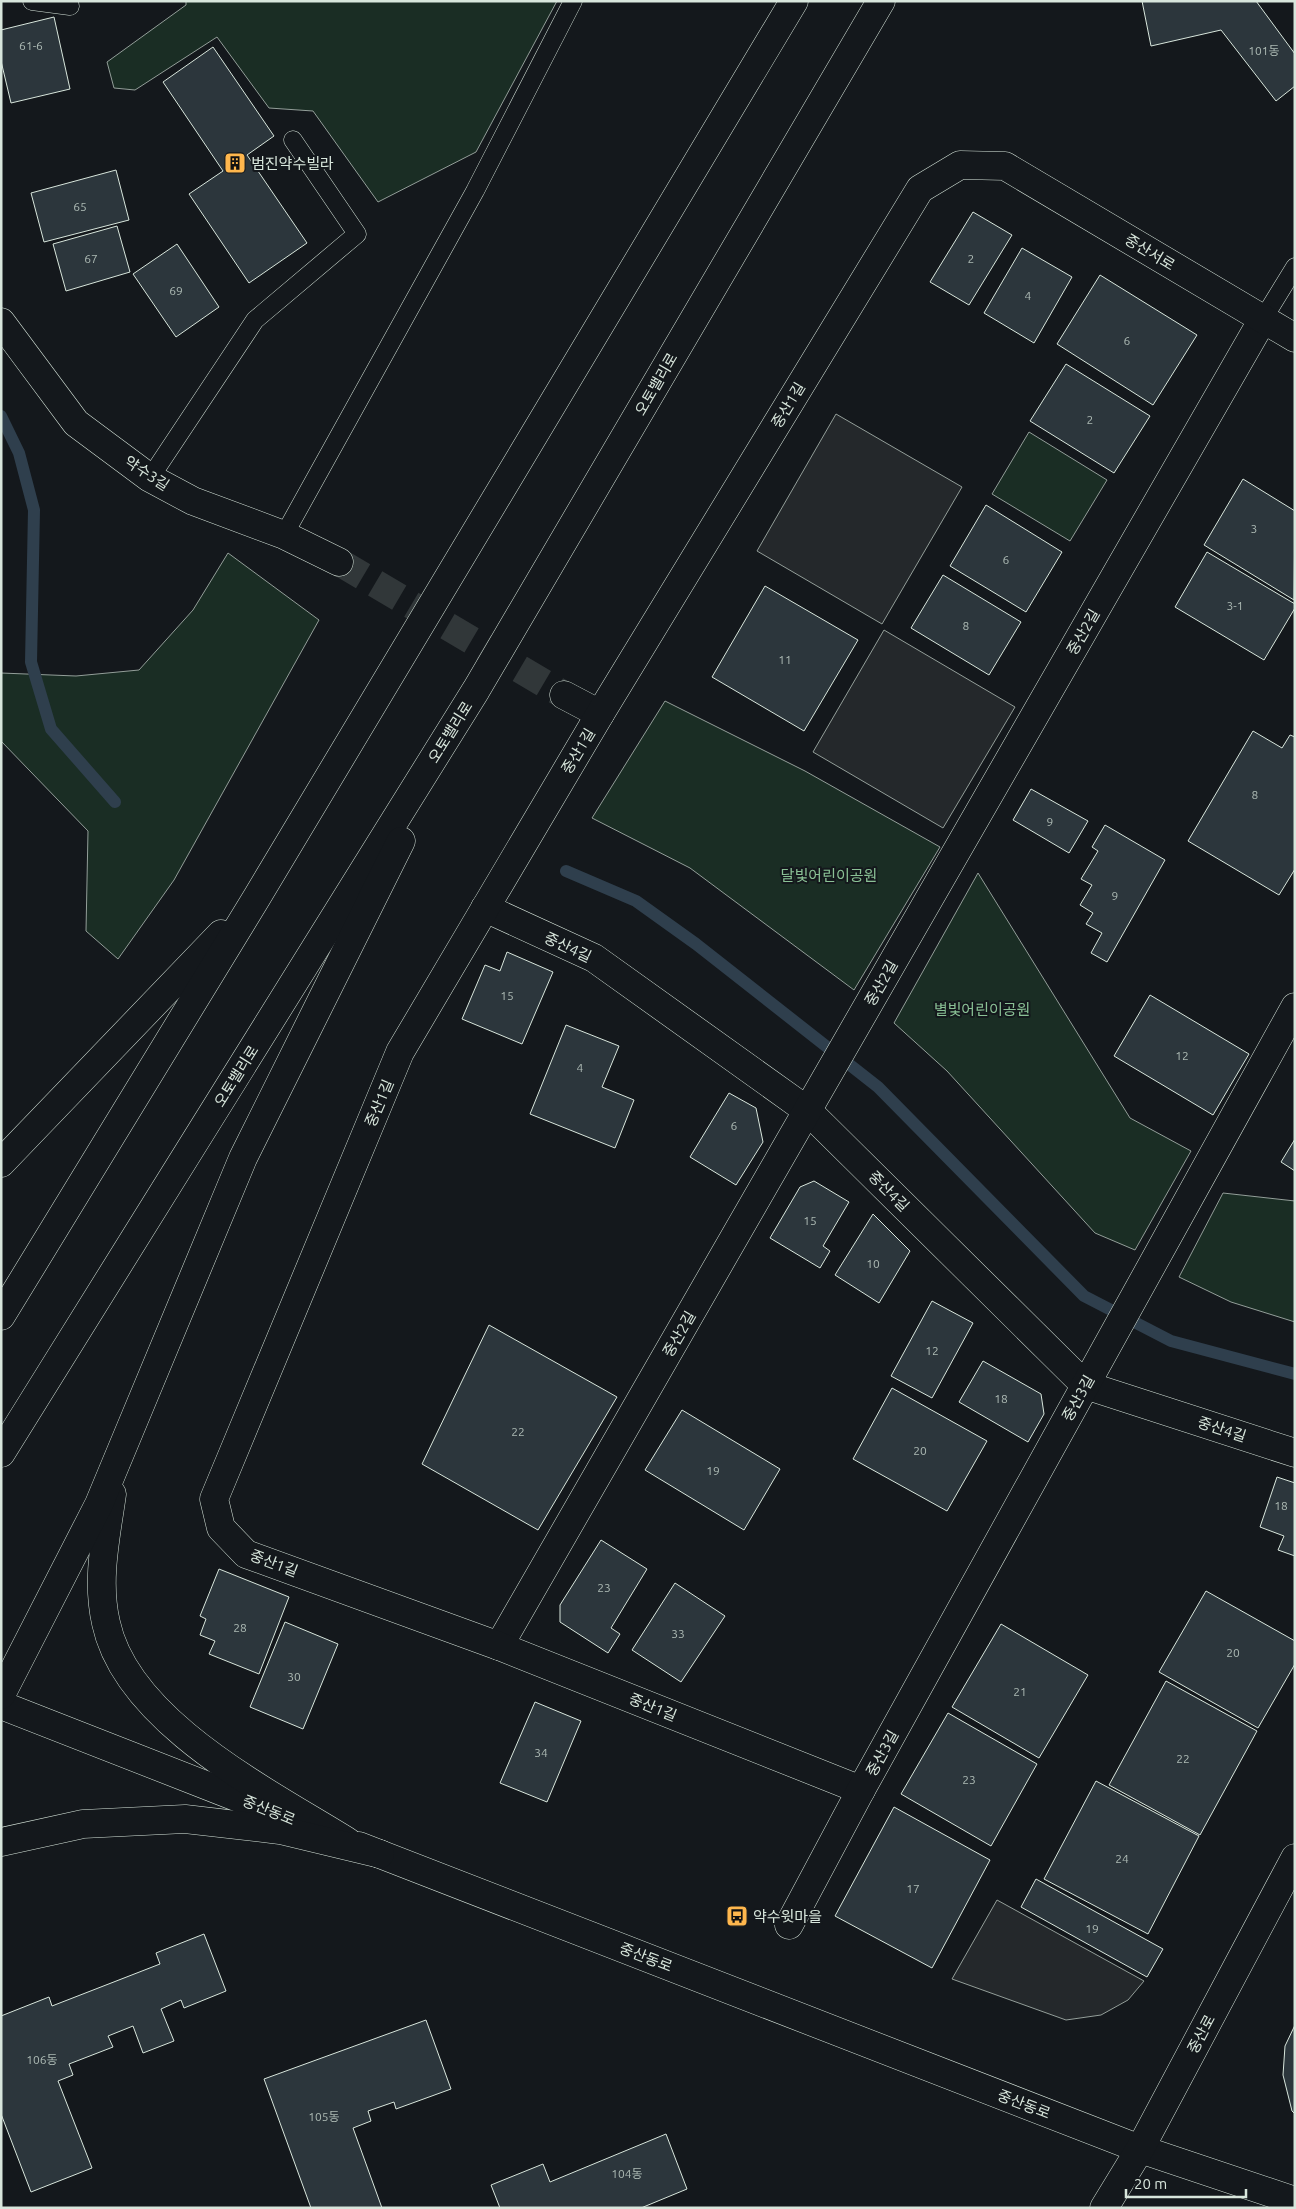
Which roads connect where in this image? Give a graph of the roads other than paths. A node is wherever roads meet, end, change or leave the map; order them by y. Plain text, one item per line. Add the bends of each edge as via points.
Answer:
1 (32, 1) edge
2 (573, 1) edge
3 (794, 1) edge
4 (881, 1) edge
5 (70, 6) dead end
6 (293, 140) dead end
7 (1005, 166) joint
8 (1295, 267) edge
9 (1263, 319) junction
10 (1, 322) edge
11 (1295, 338) edge
12 (150, 478) junction
13 (284, 535) junction
14 (339, 562) tunnel mouth
15 (476, 690) junction
16 (564, 694) tunnel mouth
17 (600, 714) junction
18 (256, 897) junction
19 (485, 908) junction
20 (1295, 1007) edge
21 (808, 1111) junction
22 (1, 1163) edge
23 (1, 1316) edge
24 (1085, 1385) junction
25 (1, 1453) edge
26 (1295, 1453) edge
27 (116, 1463) junction
28 (499, 1646) junction
29 (1, 1695) edge
30 (1, 1705) edge
31 (861, 1790) junction
32 (1, 1842) edge
33 (348, 1842) junction
34 (380, 1854) junction
35 (1295, 1858) edge
36 (789, 1925) dead end
37 (1140, 2149) junction
38 (1295, 2201) edge
39 (1104, 2208) edge

1 - 5 lane
2 - 13 lane via 475,190
3 - 18 main road
4 - 15 main road, 오토밸리로
6 - 12 lane via 357,234 255,320
7 - 9 main road, 중산서로
7 - 17 main road, 중산1길 via 960,165 920,189
8 - 9 lane
9 - 11 main road, 중산서로
9 - 21 main road, 중산2길
10 - 12 main road, 약수3길 via 76,423
12 - 13 main road, 약수3길 via 193,501
13 - 14 main road, 약수3길
15 - 25 main road, 오토밸리로
15 - 27 main road via 243,1158
16 - 17 main road
17 - 19 main road, 중산1길
18 - 22 main road
18 - 23 main road
19 - 21 main road, 중산4길 via 594,958
19 - 28 main road, 중산1길 via 400,1052 214,1499 221,1528 246,1554
20 - 24 main road, 중산3길
21 - 24 main road, 중산4길
21 - 28 main road, 중산2길
24 - 26 main road, 중산4길
24 - 31 main road, 중산3길
27 - 29 main road via 99,1504
27 - 33 main road via 101,1575 106,1623 118,1661 149,1700 196,1746
28 - 31 main road, 중산1길
30 - 33 main road, 중산동로
31 - 36 main road, 중산3길
32 - 34 main road via 83,1824 185,1819 280,1830
33 - 34 main road, 중산동로
34 - 37 main road, 중산동로
35 - 37 main road, 중산로
37 - 38 main road, 중산동로
37 - 39 main road, 중산로

